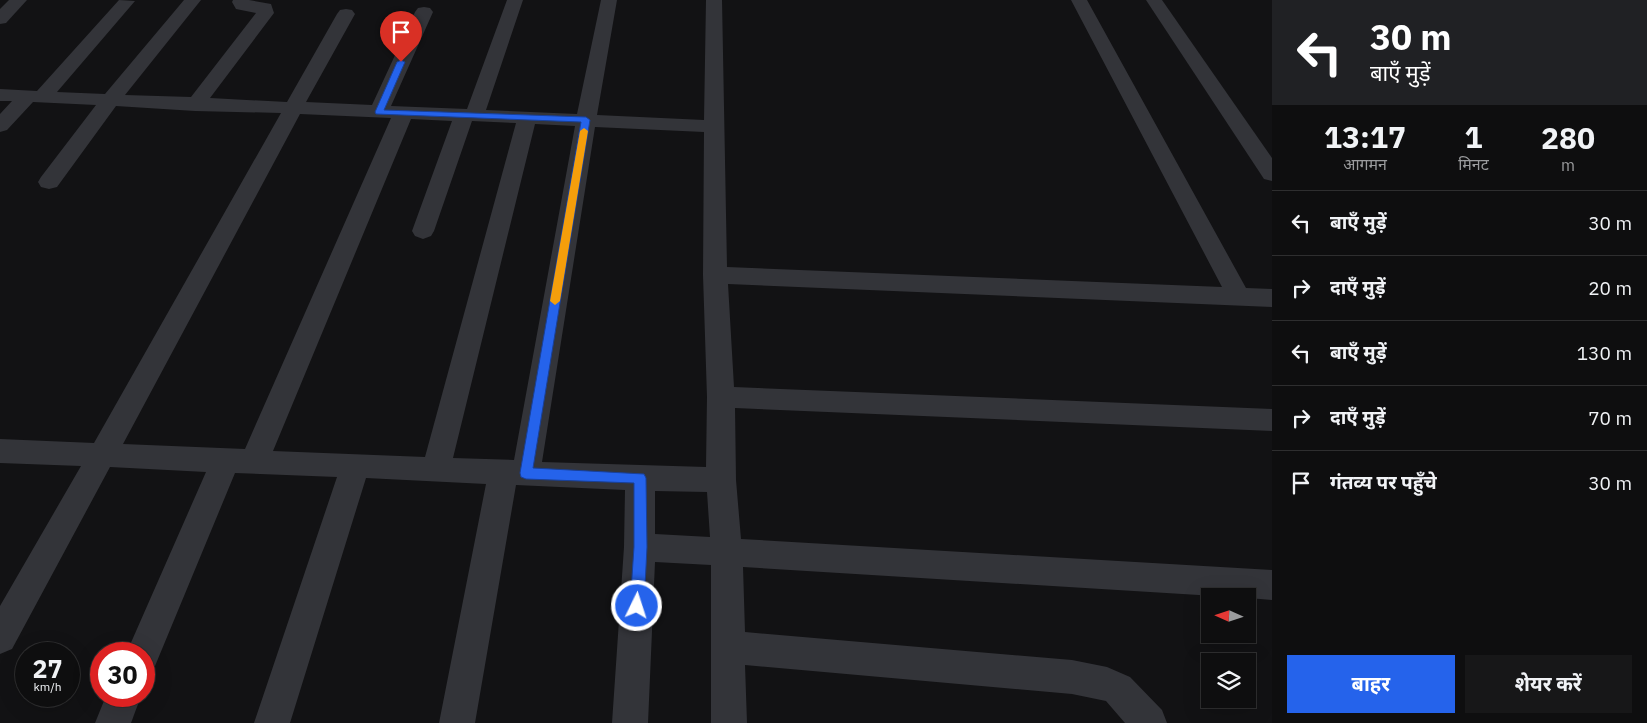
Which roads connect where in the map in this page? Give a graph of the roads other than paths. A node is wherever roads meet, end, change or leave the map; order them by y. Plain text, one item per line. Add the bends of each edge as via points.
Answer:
1 (19, 0) edge
2 (193, 0) edge
3 (241, 0) edge
4 (516, 0) edge
5 (609, 0) edge
6 (714, 0) edge
7 (1080, 0) edge
8 (1154, 0) edge
9 (127, 1) edge
10 (424, 12) dead end
11 (346, 14) dead end
12 (0, 19) edge
13 (0, 95) edge
14 (35, 96) junction
15 (110, 100) junction
16 (195, 105) junction
17 (293, 109) junction
18 (391, 113) junction
19 (469, 116) junction
20 (527, 118) junction
21 (586, 120) junction
22 (0, 126) edge
23 (714, 126) junction
24 (1272, 174) edge
25 (48, 182) dead end
26 (423, 230) dead end
27 (715, 275) junction
28 (1239, 297) junction
29 (1272, 298) edge
30 (721, 397) junction
31 (1272, 420) edge
32 (0, 451) edge
33 (104, 454) junction
34 (239, 462) junction
35 (356, 466) junction
36 (436, 470) junction
37 (514, 473) junction
38 (640, 478) junction
39 (721, 480) junction
40 (640, 547) junction
41 (727, 553) junction
42 (1272, 585) edge
43 (0, 638) edge
44 (148, 642) edge
45 (728, 647) junction
46 (120, 707) edge
47 (113, 723) edge
48 (272, 723) edge
49 (457, 723) edge
50 (630, 723) edge
51 (729, 723) edge
52 (1149, 723) edge

1 - 12 street
2 - 15 street
3 - 16 street via 242,5 264,8 265,12
4 - 19 street
5 - 21 street
6 - 23 street
7 - 28 street
8 - 24 street
9 - 14 street
10 - 18 street
11 - 17 street
13 - 14 street
14 - 15 street
14 - 22 street
15 - 16 street
15 - 25 street
16 - 17 street
17 - 18 street
17 - 33 street
18 - 19 street
18 - 34 street
19 - 20 street
19 - 26 street
20 - 21 street
20 - 36 street
21 - 23 street
21 - 37 street
23 - 27 street
27 - 28 street
27 - 30 street
28 - 29 street
30 - 31 street
30 - 39 street
32 - 33 street
33 - 34 street
33 - 43 street
34 - 35 street
34 - 44 street
35 - 36 street
35 - 48 street
36 - 37 street
37 - 38 street
37 - 49 street
38 - 39 street
38 - 40 street
39 - 41 street
40 - 41 street
40 - 50 street
41 - 42 street
41 - 45 street
45 - 51 street
45 - 52 street via 1072,677 1118,689
46 - 47 street

